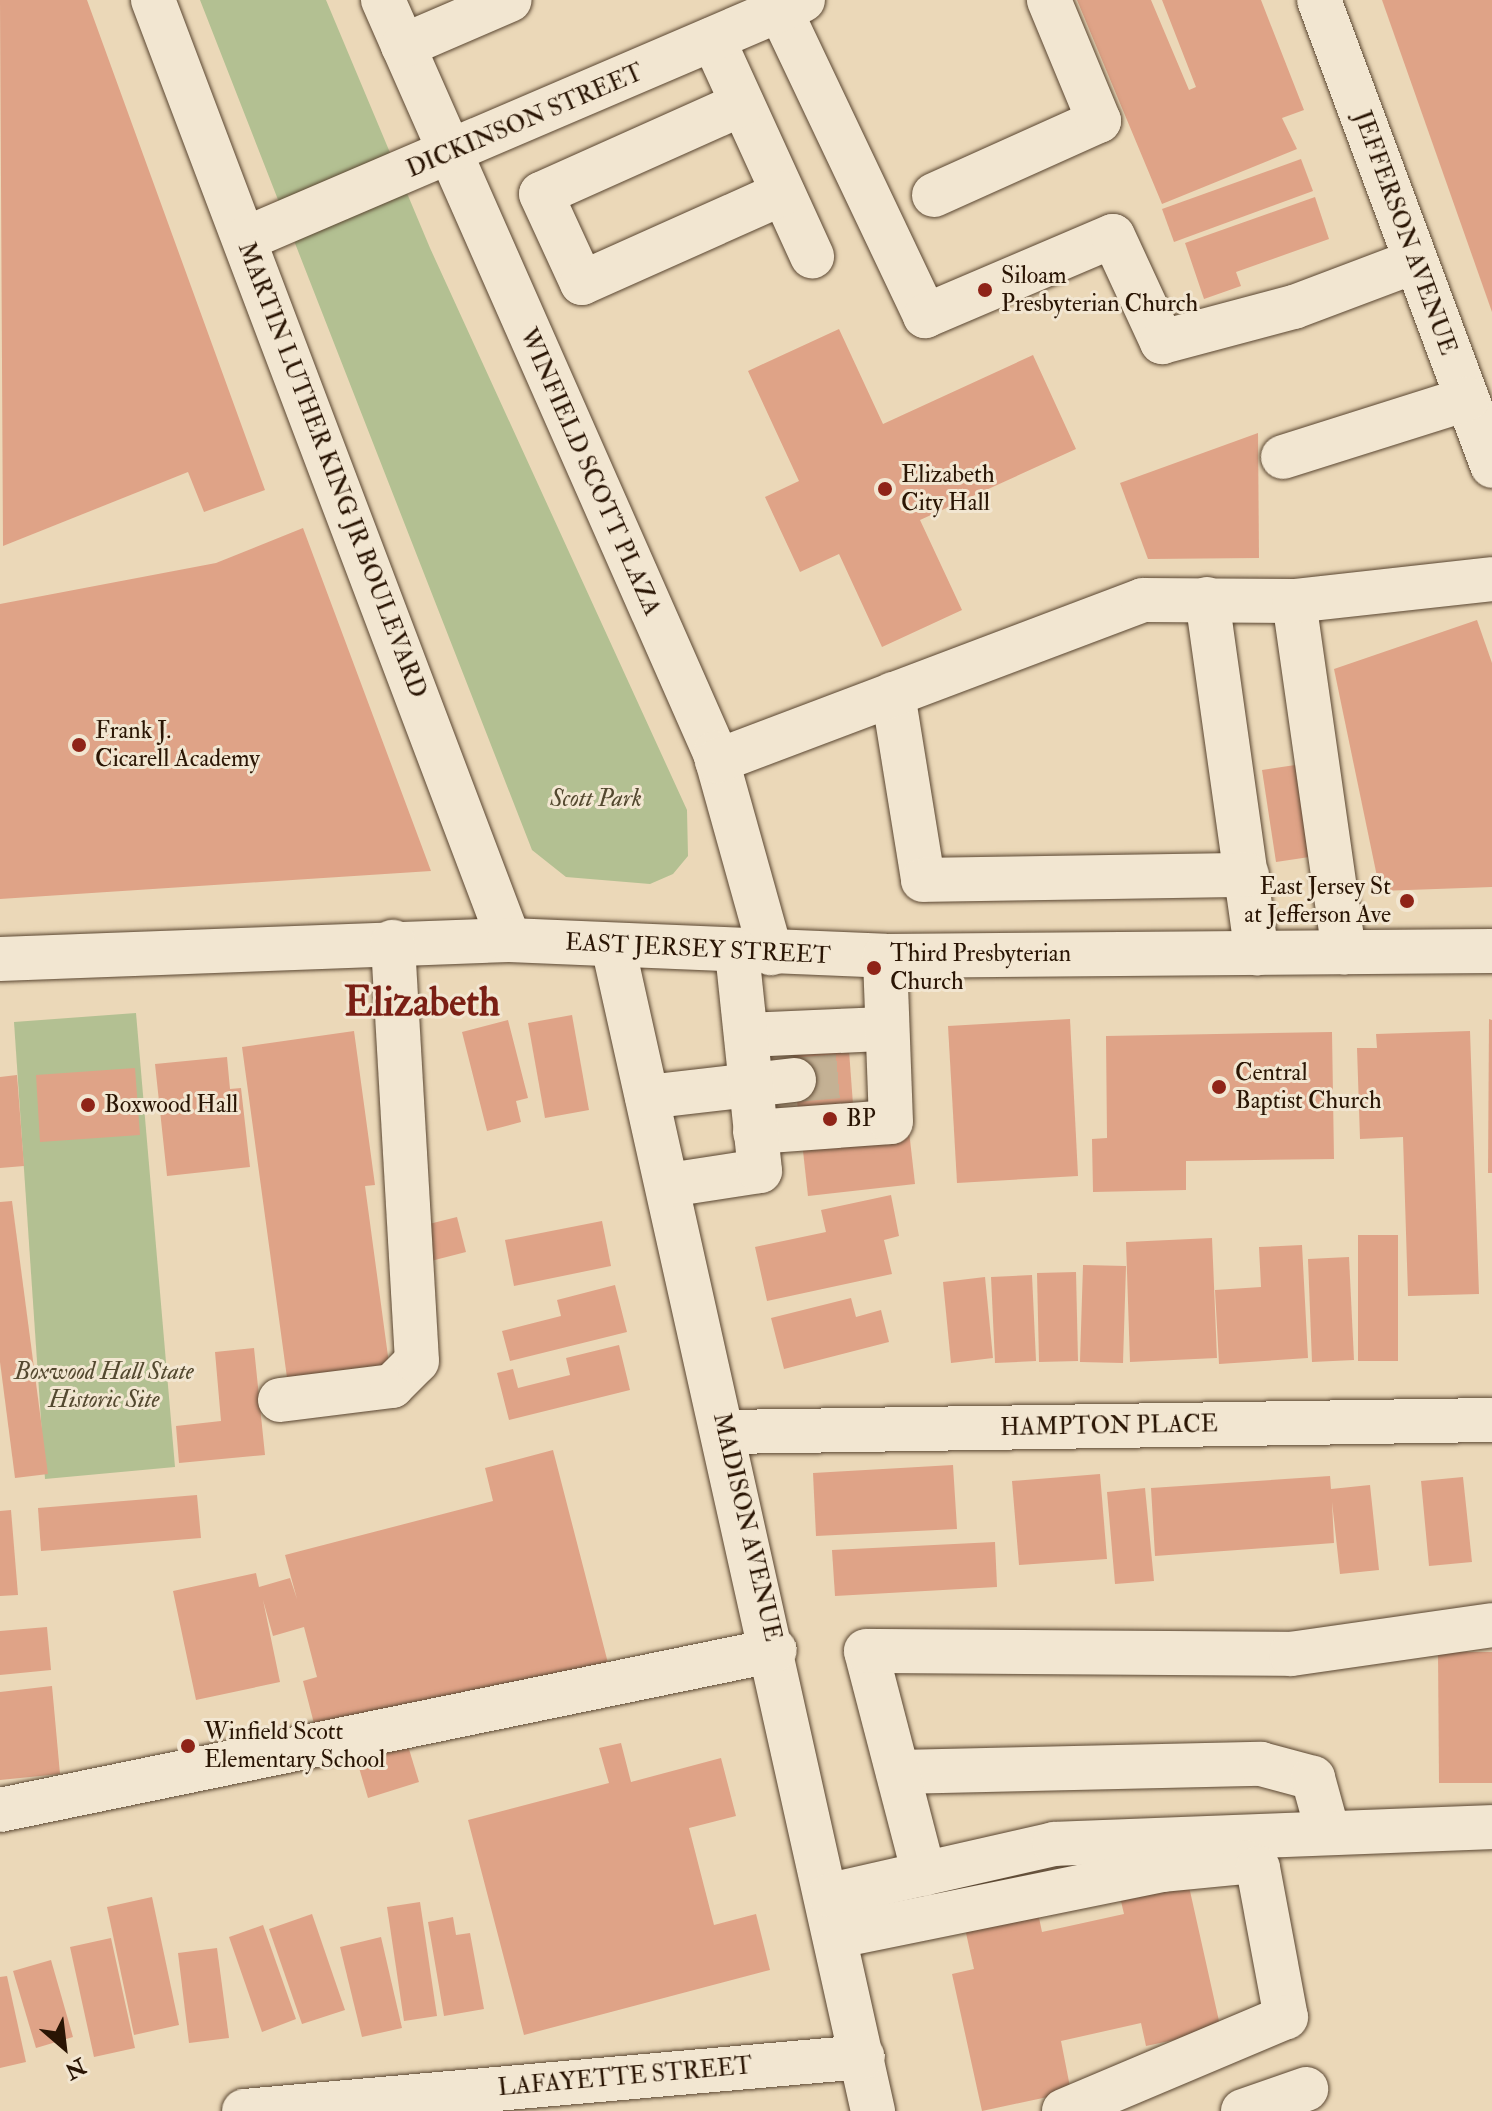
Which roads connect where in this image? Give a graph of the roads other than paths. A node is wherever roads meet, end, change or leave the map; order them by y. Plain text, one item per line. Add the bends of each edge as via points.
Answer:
1 (153, 0) edge
2 (383, 0) edge
3 (510, 0) edge
4 (1049, 0) edge
5 (1319, 0) edge
6 (792, 5) edge
7 (713, 39) junction
8 (403, 46) junction
9 (742, 104) junction
10 (449, 155) junction
11 (783, 193) junction
12 (934, 195) dead end
13 (554, 222) junction
14 (245, 239) junction
15 (490, 249) junction
16 (812, 256) dead end
17 (1416, 261) junction
18 (1467, 399) junction
19 (1283, 457) dead end
20 (1492, 466) edge
21 (1492, 579) edge
22 (1207, 599) junction
23 (1294, 601) junction
24 (893, 694) junction
25 (717, 761) junction
26 (1247, 875) junction
27 (509, 940) junction
28 (393, 942) junction
29 (613, 946) junction
30 (1492, 951) edge
31 (754, 952) junction
32 (1344, 952) junction
33 (1257, 953) junction
34 (885, 956) junction
35 (0, 959) edge
36 (886, 1029) junction
37 (746, 1035) junction
38 (794, 1080) tunnel mouth
39 (750, 1085) junction
40 (647, 1097) junction
41 (755, 1132) junction
42 (669, 1185) junction
43 (280, 1400) dead end
44 (1492, 1420) edge
45 (726, 1432) junction
46 (1492, 1625) edge
47 (775, 1650) junction
48 (898, 1772) junction
49 (0, 1810) edge
50 (1492, 1827) edge
51 (1327, 1829) junction
52 (924, 1874) junction
53 (834, 1916) junction
54 (863, 2057) junction
55 (1306, 2089) dead end
56 (244, 2111) edge
57 (873, 2111) edge
58 (1064, 2111) edge
59 (1243, 2111) edge

1 - 14 street, MARTIN LUTHER KING JR BOULEVARD
2 - 8 street, WINFIELD SCOTT PLAZA
3 - 8 street
4 - 12 street via 1099,121
5 - 17 street, JEFFERSON AVENUE
6 - 7 street, DICKINSON STREET
6 - 17 street via 925,316 1113,236 1162,342 1294,307
7 - 9 street
7 - 10 street, DICKINSON STREET
8 - 10 street, WINFIELD SCOTT PLAZA
9 - 11 street
9 - 13 street via 541,194
10 - 14 street, DICKINSON STREET
10 - 15 street, WINFIELD SCOTT PLAZA
11 - 13 street via 582,283
11 - 16 street
13 - 15 street
14 - 27 street, MARTIN LUTHER KING JR BOULEVARD
15 - 25 street, WINFIELD SCOTT PLAZA
17 - 18 street, JEFFERSON AVENUE
18 - 19 street
18 - 20 street, JEFFERSON AVENUE
21 - 23 street
22 - 23 street
22 - 24 street via 1143,600
22 - 26 street
23 - 32 street
24 - 25 street
24 - 26 street via 923,880
25 - 31 street, WINFIELD SCOTT PLAZA
26 - 33 street
27 - 28 street, EAST JERSEY STREET
27 - 29 street, EAST JERSEY STREET
28 - 35 street, EAST JERSEY STREET
28 - 43 street via 417,1361 392,1386
29 - 31 street, EAST JERSEY STREET
29 - 40 street, MADISON AVENUE
30 - 32 street, EAST JERSEY STREET
31 - 34 street, EAST JERSEY STREET
31 - 37 street, WINFIELD SCOTT PLAZA
32 - 33 street, EAST JERSEY STREET
33 - 34 street, EAST JERSEY STREET
34 - 36 street
36 - 37 street
36 - 41 street via 870,1074 891,1122
37 - 39 street, WINFIELD SCOTT PLAZA
38 - 39 street
39 - 40 street
39 - 41 street, WINFIELD SCOTT PLAZA
40 - 42 street, MADISON AVENUE
41 - 42 street, WINFIELD SCOTT PLAZA via 760,1171
42 - 45 street, MADISON AVENUE
44 - 45 street, HAMPTON PLACE
45 - 47 street, MADISON AVENUE
46 - 48 street via 1291,1654 866,1651
47 - 49 street
47 - 53 street, MADISON AVENUE
48 - 51 street via 1261,1764 1313,1778
48 - 52 street
50 - 51 street
51 - 52 street via 1054,1844
52 - 53 street
53 - 54 street, MADISON AVENUE
53 - 58 street via 1161,1870 1244,1862 1258,1868 1286,2017
54 - 56 street, LAFAYETTE STREET
54 - 57 street, MADISON AVENUE
55 - 59 street

